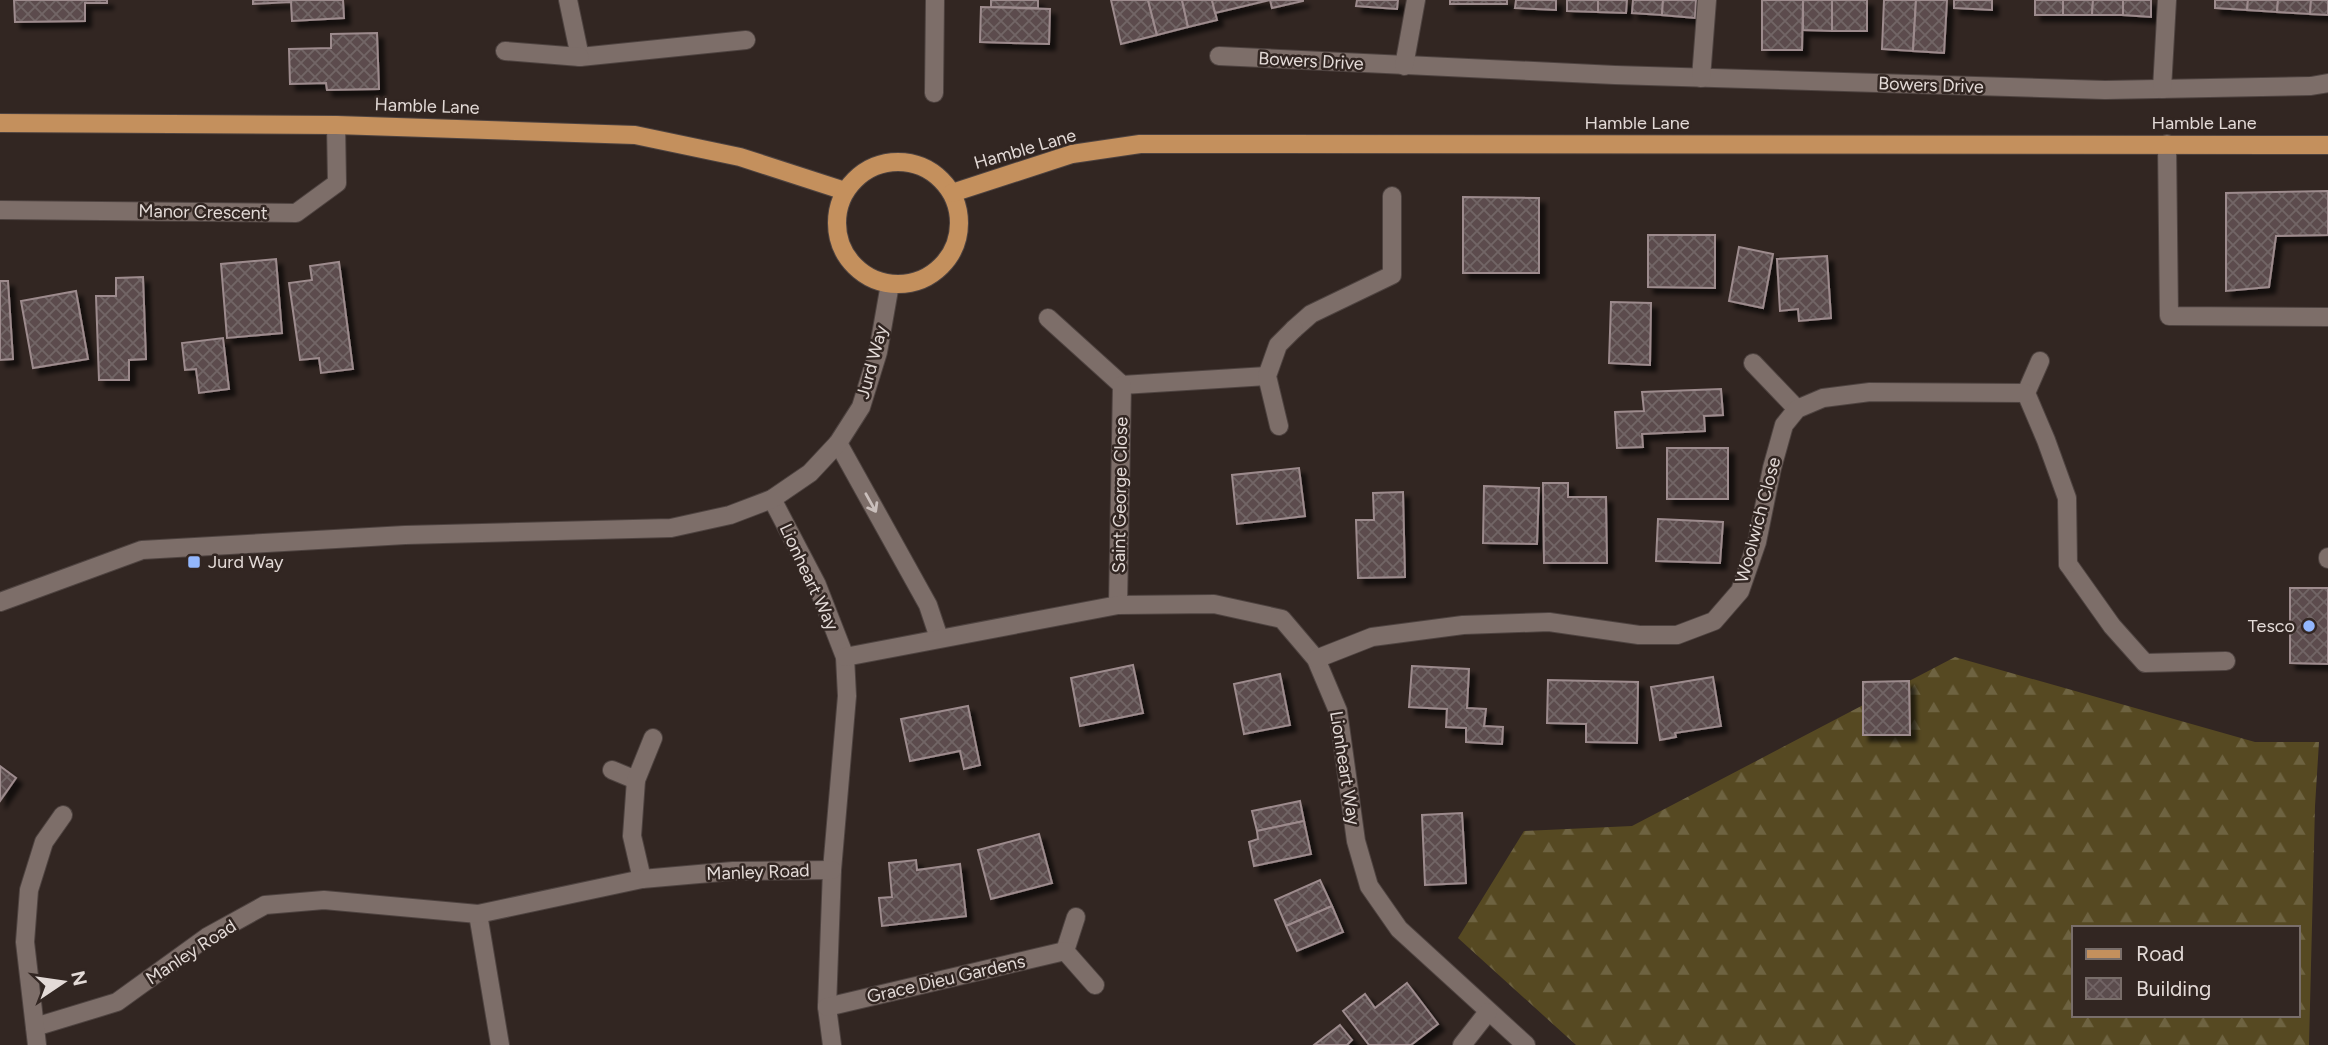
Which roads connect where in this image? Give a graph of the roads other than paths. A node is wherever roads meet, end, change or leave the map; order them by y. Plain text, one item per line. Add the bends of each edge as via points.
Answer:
1 (568, 0) edge
2 (935, 0) edge
3 (1416, 0) edge
4 (1707, 0) edge
5 (2167, 0) edge
6 (746, 40) dead end
7 (505, 51) dead end
8 (1219, 56) dead end
9 (580, 57) junction
10 (1404, 66) junction
11 (1701, 78) junction
12 (2328, 83) edge
13 (2162, 89) junction
14 (934, 93) dead end
15 (0, 123) edge
16 (336, 125) junction
17 (2167, 144) junction
18 (2328, 145) edge
19 (845, 191) junction
20 (952, 193) junction
21 (1392, 196) dead end
22 (0, 210) edge
23 (890, 284) junction
24 (2328, 317) edge
25 (1048, 318) dead end
26 (2040, 361) dead end
27 (1753, 363) dead end
28 (1267, 376) junction
29 (1122, 384) junction
30 (2026, 393) junction
31 (1797, 409) junction
32 (1279, 426) dead end
33 (838, 443) junction
34 (772, 499) junction
35 (0, 602) edge
36 (1118, 605) junction
37 (939, 638) junction
38 (845, 657) junction
39 (1316, 659) junction
40 (2226, 661) dead end
41 (653, 738) dead end
42 (611, 770) dead end
43 (636, 780) junction
44 (63, 815) dead end
45 (832, 870) junction
46 (642, 879) junction
47 (478, 914) junction
48 (1076, 917) dead end
49 (1065, 951) junction
50 (1095, 985) dead end
51 (827, 1007) junction
52 (1488, 1012) junction
53 (36, 1036) edge
54 (500, 1045) edge
55 (832, 1045) edge
56 (1462, 1045) edge
57 (1526, 1045) edge

1 - 9 street
2 - 14 street
3 - 10 street
4 - 11 street
5 - 13 street
6 - 9 street
7 - 9 street
8 - 10 street, Bowers Drive
10 - 11 street, Bowers Drive
11 - 13 street, Bowers Drive
12 - 13 street, Bowers Drive
15 - 16 main road, Hamble Lane
16 - 19 main road, Hamble Lane via 635,135 740,157
16 - 22 street, Manor Crescent via 337,183 296,213
17 - 18 main road, Hamble Lane
17 - 20 main road, Hamble Lane via 1140,144 1072,154
17 - 24 street via 2169,316
19 - 20 main road via 870,167 904,161 939,176
19 - 23 main road via 837,210 842,250 870,278
20 - 23 main road via 959,231 942,266 909,284
21 - 28 street via 1392,275 1311,314 1278,345
23 - 33 street, Jurd Way via 878,352 861,407
25 - 29 street
26 - 30 street
27 - 31 street
28 - 29 street
28 - 32 street
29 - 36 street, Saint George Close
30 - 31 street via 1870,392 1823,398
30 - 40 street via 2067,498 2068,564 2112,626 2145,663
31 - 39 street, Woolwich Close via 1784,425 1740,591 1714,621 1677,635 1639,635 1549,622 1463,625 1372,637
33 - 34 street, Jurd Way via 810,473
33 -> 37 street via 928,605
34 - 35 street, Jurd Way via 730,515 671,528 405,535 142,550
34 - 38 street, Lionheart Way via 817,585
36 - 37 street, Lionheart Way
36 - 39 street, Lionheart Way via 1214,604 1282,619
37 - 38 street, Lionheart Way
38 - 45 street, Lionheart Way via 847,696
39 - 52 street, Lionheart Way via 1338,711 1356,841 1369,886 1399,929
41 - 43 street
42 - 43 street
43 - 46 street via 632,836
44 - 53 street, Manley Road via 44,842 29,890 25,942
45 - 46 street, Manley Road
45 - 51 street, Lionheart Way
46 - 47 street, Manley Road
47 - 53 street, Manley Road via 324,900 265,905 207,937 117,1002
47 - 54 street
48 - 49 street
49 - 50 street
49 - 51 street, Grace Dieu Gardens
51 - 55 street, Lionheart Way
52 - 56 street
52 - 57 street, Lionheart Way

